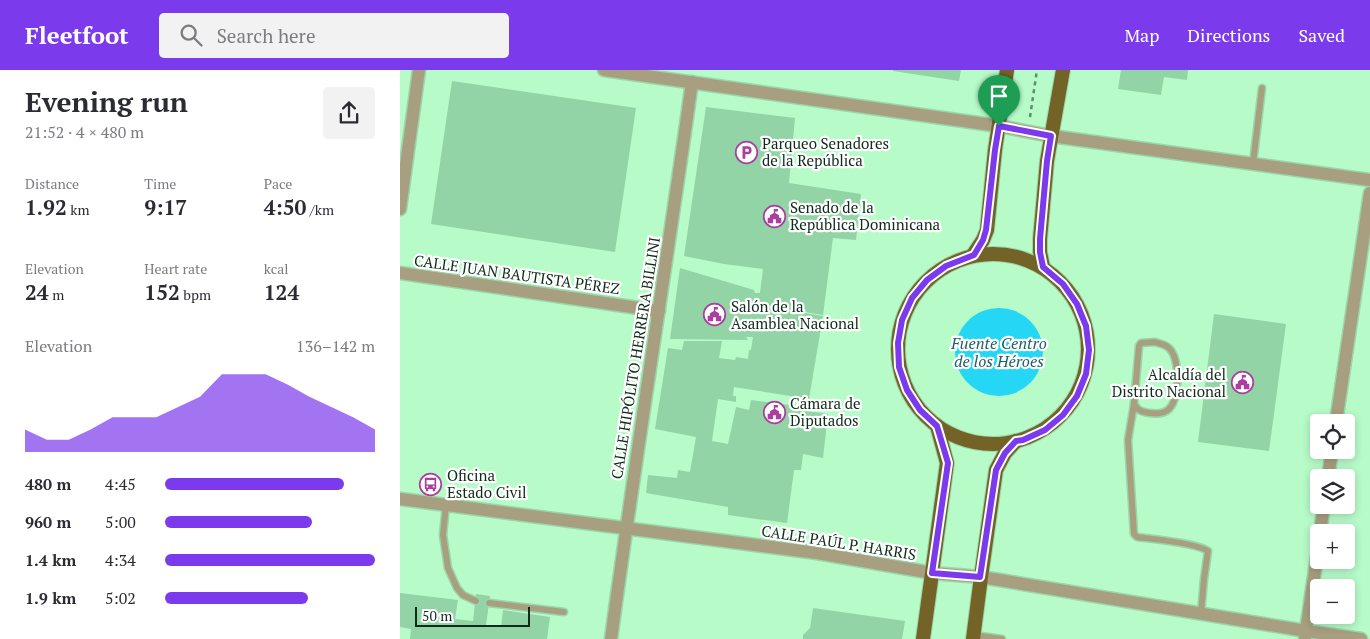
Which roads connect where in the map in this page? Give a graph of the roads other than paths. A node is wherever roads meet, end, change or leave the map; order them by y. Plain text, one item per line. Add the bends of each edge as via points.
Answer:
1 (419, 70) edge
2 (604, 70) edge
3 (1007, 70) edge
4 (1063, 70) edge
5 (692, 82) junction
6 (1262, 88) dead end
7 (999, 126) junction
8 (1051, 136) junction
9 (1253, 163) junction
10 (1370, 180) edge
11 (1370, 193) edge
12 (400, 209) edge
13 (974, 255) junction
14 (1043, 267) junction
15 (400, 273) edge
16 (659, 311) junction
17 (1134, 404) junction
18 (1337, 414) edge
19 (937, 426) junction
20 (1016, 441) junction
21 (400, 499) edge
22 (446, 505) junction
23 (626, 528) junction
24 (1315, 569) edge
25 (932, 573) junction
26 (980, 577) junction
27 (476, 601) dead end
28 (489, 603) dead end
29 (564, 612) dead end
30 (1201, 614) junction
31 (1305, 635) edge
32 (974, 637) edge
33 (611, 639) edge
34 (924, 639) edge
35 (1002, 639) edge
36 (1361, 639) edge

1 - 12 street
2 - 5 street
3 - 7 main road
4 - 8 main road
5 - 7 street
5 - 16 street, CALLE HIPÓLITO HERRERA BILLINI
6 - 9 lane
7 - 8 street
7 - 13 main road via 986,230
8 - 9 street
8 - 14 main road via 1040,239
9 - 10 street
11 - 18 street
13 - 14 main road via 1007,254
13 - 19 main road via 946,266 927,280 912,298 902,320 898,343 899,367 907,390 920,410
14 - 20 main road via 1063,284 1077,304 1086,326 1089,350 1086,374 1077,396 1063,415 1045,430
15 - 16 street, CALLE JUAN BAUTISTA PÉREZ
16 - 23 street, CALLE HIPÓLITO HERRERA BILLINI
17 - 17 lane via 1139,346 1146,342 1165,345 1175,359 1177,387 1169,409 1158,414 1141,412
17 - 30 lane via 1128,440 1134,534 1208,551
19 - 20 main road via 955,437 975,443 999,445
19 - 25 main road via 948,463
20 - 26 main road via 996,470
21 - 22 street, CALLE PAÚL P. HARRIS
22 - 23 street, CALLE PAÚL P. HARRIS
22 - 27 lane via 443,535 448,568 457,588
23 - 25 street, CALLE PAÚL P. HARRIS via 817,553
23 - 33 street, CALLE HIPÓLITO HERRERA BILLINI
24 - 31 street
25 - 26 street, CALLE PAÚL P. HARRIS
25 - 34 main road
26 - 30 street, CALLE PAÚL P. HARRIS
26 - 32 main road
28 - 29 lane
30 - 31 street, CALLE PAÚL P. HARRIS
31 - 36 street, CALLE PAÚL P. HARRIS
32 - 35 lane

